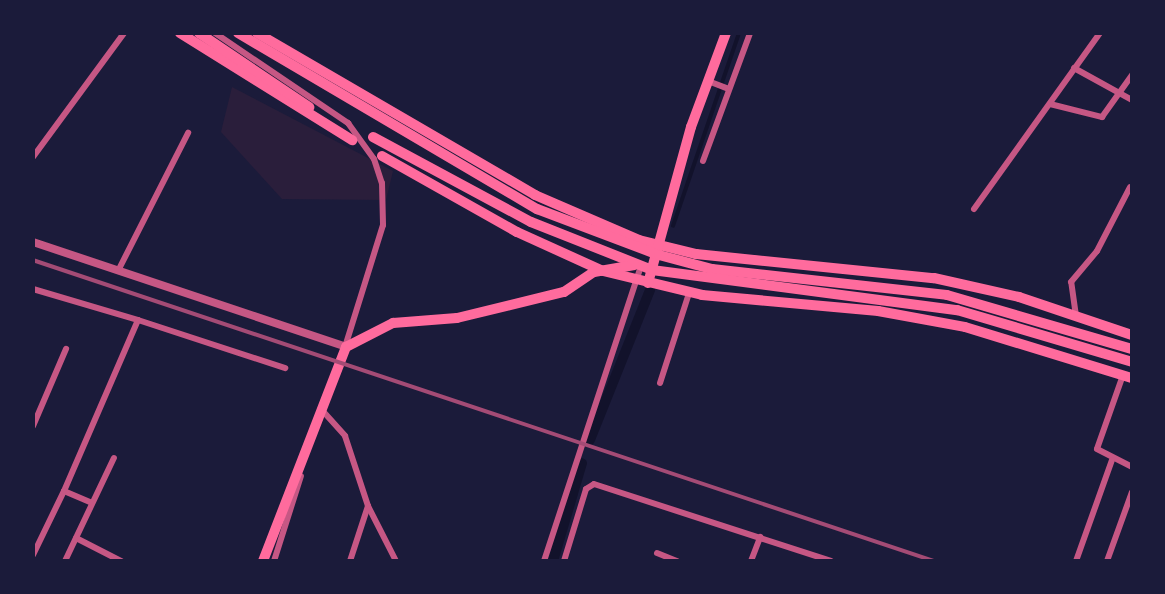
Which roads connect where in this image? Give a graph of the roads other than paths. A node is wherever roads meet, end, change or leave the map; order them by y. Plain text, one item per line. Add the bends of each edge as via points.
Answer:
1 (124, 33) edge
2 (180, 33) edge
3 (199, 33) edge
4 (215, 33) edge
5 (237, 33) edge
6 (257, 33) edge
7 (726, 33) edge
8 (750, 33) edge
9 (1100, 33) edge
10 (1074, 68) junction
11 (1132, 75) edge
12 (713, 83) junction
13 (727, 89) junction
14 (1120, 93) junction
15 (1132, 100) edge
16 (1050, 104) junction
17 (309, 107) dead end
18 (188, 133) dead end
19 (373, 137) dead end
20 (352, 140) dead end
21 (383, 156) dead end
22 (33, 157) edge
23 (703, 161) dead end
24 (1130, 187) dead end
25 (974, 209) dead end
26 (33, 242) edge
27 (660, 251) junction
28 (638, 265) junction
29 (119, 269) junction
30 (652, 270) junction
31 (603, 271) junction
32 (636, 281) junction
33 (648, 283) junction
34 (33, 289) edge
35 (689, 293) junction
36 (1076, 316) junction
37 (138, 320) junction
38 (1132, 335) edge
39 (346, 347) junction
40 (66, 349) dead end
41 (1132, 349) edge
42 (1132, 362) edge
43 (285, 368) dead end
44 (1127, 376) edge
45 (660, 383) dead end
46 (321, 409) junction
47 (33, 426) edge
48 (114, 458) dead end
49 (1112, 460) junction
50 (1132, 467) edge
51 (64, 491) junction
52 (1132, 492) edge
53 (92, 503) junction
54 (368, 506) junction
55 (760, 537) junction
56 (76, 538) junction
57 (657, 553) dead end
58 (33, 555) edge
59 (814, 558) edge
60 (65, 561) edge
61 (121, 561) edge
62 (263, 561) edge
63 (274, 561) edge
64 (350, 561) edge
65 (396, 561) edge
66 (544, 561) edge
67 (564, 561) edge
68 (677, 561) edge
69 (751, 561) edge
70 (831, 561) edge
71 (1076, 561) edge
72 (1107, 561) edge

1 - 22 street
2 - 20 main road
3 - 17 main road
4 - 63 street via 348,123 383,183 377,245
5 - 27 main road via 537,209
6 - 27 main road via 535,195
7 - 12 main road
8 - 13 street
9 - 10 street
10 - 14 street
10 - 16 street
11 - 14 street
12 - 13 street
12 - 27 main road
13 - 23 street
14 - 15 street
14 - 16 street via 1102,117
16 - 25 street
18 - 29 street
19 - 28 main road via 531,222
21 - 31 main road via 517,232
24 - 36 street via 1097,251 1071,282
26 - 29 street
27 - 30 main road
27 - 36 main road via 934,278
27 - 41 main road via 712,269 947,295
28 - 30 main road
28 - 31 main road
28 - 32 street
29 - 39 street
30 - 33 main road
30 - 42 main road via 957,310
31 - 32 main road
31 - 39 main road via 564,292 457,318 393,323
32 - 33 main road
32 - 66 street
33 - 35 main road
34 - 37 street
35 - 44 main road via 878,311 965,327
35 - 45 street
36 - 38 main road
37 - 43 street
37 - 51 street
39 - 46 main road
40 - 47 street
44 - 49 street via 1098,443 1098,452
46 - 54 street via 345,436
46 - 62 main road
48 - 53 street
49 - 50 street
49 - 71 street
51 - 53 street
51 - 58 street
52 - 72 street
53 - 56 street
54 - 64 street
54 - 65 street
55 - 59 street
55 - 67 street via 590,485
55 - 69 street
56 - 60 street
56 - 61 street
57 - 68 street
59 - 70 street

